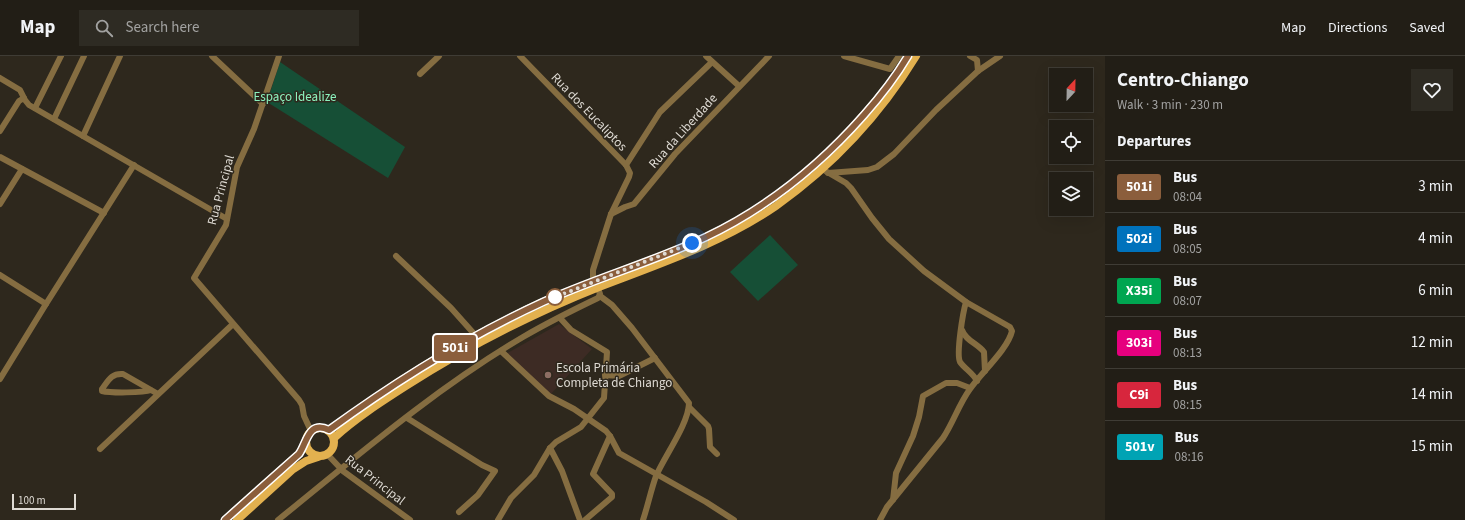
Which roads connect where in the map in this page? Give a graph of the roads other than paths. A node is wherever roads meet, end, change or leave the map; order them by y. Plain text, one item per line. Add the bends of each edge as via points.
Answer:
1 (61, 56) edge
2 (84, 56) edge
3 (120, 56) edge
4 (212, 56) edge
5 (279, 56) edge
6 (439, 56) edge
7 (520, 56) edge
8 (706, 56) edge
9 (768, 56) edge
10 (844, 56) edge
11 (899, 56) edge
12 (908, 56) edge
13 (916, 56) edge
14 (970, 56) edge
15 (1000, 56) edge
16 (712, 62) junction
17 (978, 71) junction
18 (420, 74) dead end
19 (0, 78) edge
20 (737, 84) junction
21 (24, 98) junction
22 (263, 104) junction
23 (34, 108) junction
24 (54, 119) junction
25 (0, 131) edge
26 (83, 136) junction
27 (0, 157) edge
28 (134, 165) junction
29 (626, 165) junction
30 (22, 169) junction
31 (825, 171) junction
32 (0, 204) edge
33 (104, 213) junction
34 (611, 214) junction
35 (227, 219) junction
36 (396, 256) dead end
37 (0, 275) edge
38 (597, 288) junction
39 (966, 302) junction
40 (46, 304) junction
41 (560, 318) junction
42 (233, 324) junction
43 (962, 327) junction
44 (476, 336) junction
45 (501, 351) junction
46 (655, 358) junction
47 (985, 371) junction
48 (605, 375) junction
49 (0, 379) edge
50 (976, 381) junction
51 (970, 388) junction
52 (151, 390) junction
53 (158, 394) junction
54 (689, 407) junction
55 (407, 418) junction
56 (587, 418) junction
57 (329, 430) junction
58 (311, 431) junction
59 (610, 436) junction
60 (334, 438) junction
61 (306, 443) junction
62 (606, 446) junction
63 (550, 448) junction
64 (100, 449) dead end
65 (619, 453) junction
66 (717, 454) dead end
67 (328, 455) junction
68 (318, 457) junction
69 (340, 469) junction
70 (657, 475) junction
71 (893, 500) junction
72 (459, 512) dead end
73 (226, 520) edge
74 (237, 520) edge
75 (278, 520) edge
76 (410, 520) edge
77 (498, 520) edge
78 (580, 520) edge
79 (585, 520) edge
80 (643, 520) edge
81 (734, 520) edge
82 (880, 520) edge

1 - 23 street
2 - 24 street
3 - 26 street
4 - 22 street
5 - 22 street, Rua Principal
6 - 18 street
7 - 29 street, Rua dos Eucaliptos
8 - 16 street
9 - 20 street, Rua da Liberdade
10 - 11 street via 890,68
12 - 38 main road via 884,92 849,132 816,164 774,197 704,238 643,263
13 - 31 main road via 897,85
14 - 17 street via 977,60
15 - 17 street
16 - 20 street
16 - 29 street via 660,112
17 - 31 street via 894,154 876,167 868,170
19 - 21 street via 20,90
20 - 34 street, Rua da Liberdade via 634,204
21 - 23 street
21 - 25 street via 19,101
22 - 35 street, Rua Principal via 237,167
23 - 24 street
24 - 26 street
26 - 28 street
27 - 30 street
28 - 33 street
28 - 35 street
29 - 34 street via 629,177
30 - 32 street
30 - 33 street
31 - 38 main road via 776,206 702,247
31 - 39 street via 851,188 882,230 924,271
33 - 40 street
34 - 38 street via 593,270
35 - 42 street, Rua Principal via 223,231 194,278
36 - 44 street via 451,308
37 - 40 street
38 - 41 street
38 - 44 main road via 541,303
38 - 46 street
38 - 60 main road via 538,313 467,349 367,411
39 - 43 street
39 - 47 street via 1010,326 1012,331
40 - 49 street
41 - 45 street
41 - 48 street via 571,330 606,352
42 - 53 street
42 - 58 street, Rua Principal via 299,400
43 - 47 street via 966,338 984,352
43 - 50 street via 959,360
44 - 57 main road via 398,382
45 - 55 street
45 - 56 street via 544,392
46 - 48 street via 619,376
46 - 54 street via 688,400
47 - 50 street
48 - 56 street via 604,396
50 - 51 street
51 - 71 street via 951,427
51 - 71 street via 957,383 946,384 923,396 913,436 896,473
52 - 52 street via 123,374 112,376 102,389 109,392
52 - 53 street
53 - 64 street
54 - 66 street via 708,426 710,447
54 - 70 street
55 - 69 street
55 - 72 street via 482,465 495,470 478,495
56 - 59 street
56 - 63 street via 580,427
57 - 58 main road via 318,428
57 - 60 main road
58 - 61 main road
59 - 62 street
59 - 65 street
60 - 67 main road via 334,447
61 - 68 main road via 309,452
61 - 73 main road via 299,454
62 - 65 street
62 - 79 street via 593,474 612,497
63 - 77 street via 534,474 511,498
63 - 78 street via 562,471
65 - 70 street
67 - 68 main road
67 - 69 street, Rua Principal
68 - 74 main road via 292,470
69 - 75 street
69 - 76 street, Rua Principal
70 - 80 street
70 - 81 street
71 - 82 street

